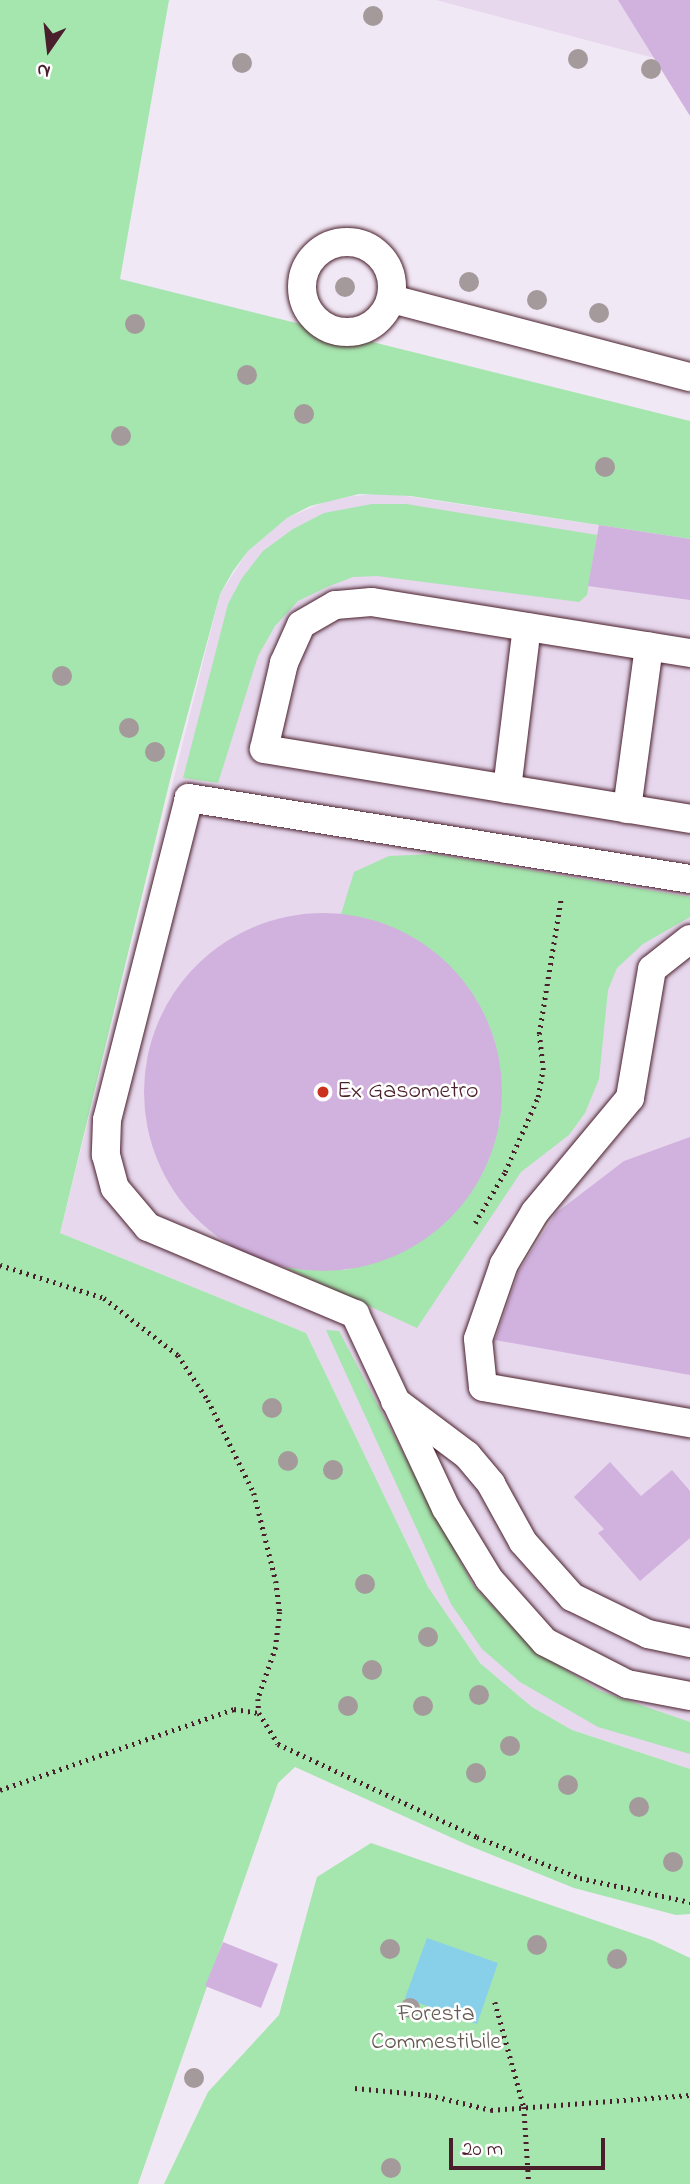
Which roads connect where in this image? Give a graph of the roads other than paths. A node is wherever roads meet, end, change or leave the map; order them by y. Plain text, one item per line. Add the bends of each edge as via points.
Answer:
1 (391, 299) dead end
2 (690, 377) edge
3 (527, 627) junction
4 (649, 646) junction
5 (690, 653) edge
6 (507, 789) junction
7 (627, 809) junction
8 (690, 819) edge
9 (690, 879) edge
10 (690, 939) edge
11 (395, 1401) junction
12 (690, 1423) edge
13 (690, 1643) edge
14 (690, 1696) edge

1 - 2 lane
3 - 4 lane
3 - 6 lane
3 - 6 lane via 371,602 335,605 302,625 284,663 264,749
4 - 5 lane
4 - 7 lane
6 - 7 lane
7 - 8 lane
9 - 11 lane via 189,798 107,1120 106,1155 115,1188 148,1227 355,1314
10 - 12 lane via 652,969 630,1098 535,1212 504,1264 478,1339 483,1387
11 - 13 lane via 467,1455 491,1484 523,1542 572,1597 648,1634
11 - 14 lane via 446,1508 488,1579 545,1642 627,1684

